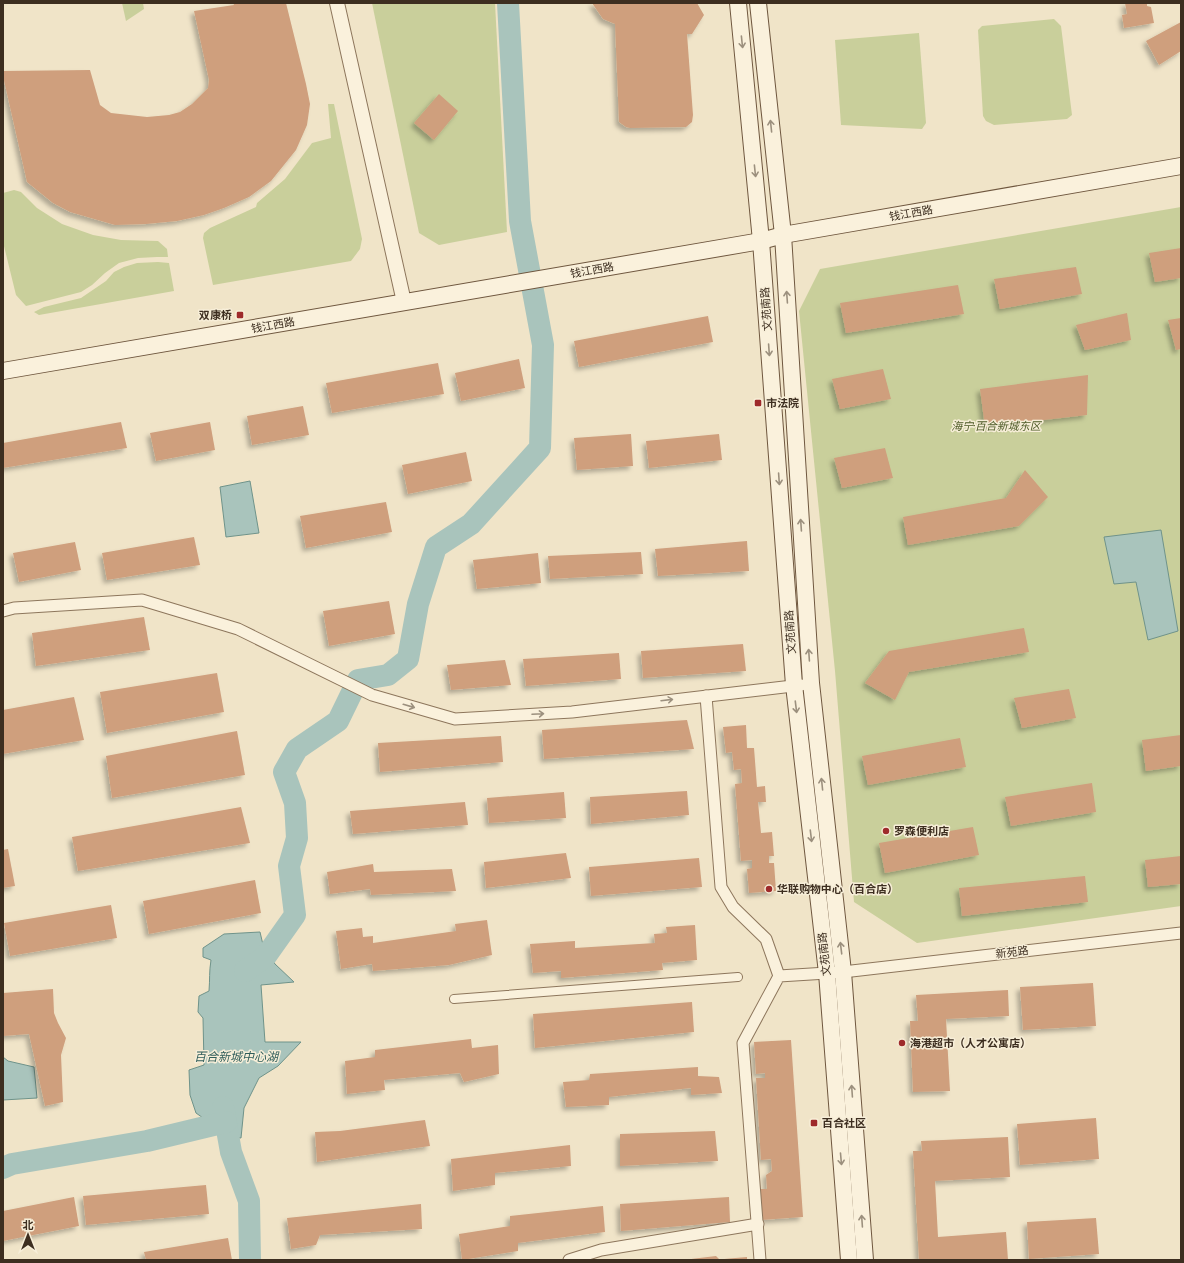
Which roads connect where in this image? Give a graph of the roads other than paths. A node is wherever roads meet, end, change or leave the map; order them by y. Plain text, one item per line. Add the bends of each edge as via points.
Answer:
1 (337, 3) edge
2 (738, 3) edge
3 (758, 3) edge
4 (1181, 166) edge
5 (783, 235) junction
6 (761, 241) junction
7 (404, 302) junction
8 (3, 371) edge
9 (3, 611) edge
10 (811, 683) junction
11 (794, 685) junction
12 (706, 696) junction
13 (1181, 933) edge
14 (843, 972) junction
15 (827, 973) junction
16 (779, 976) junction
17 (738, 977) dead end
18 (454, 999) dead end
19 (758, 1224) junction
20 (569, 1260) edge
21 (760, 1260) edge
22 (849, 1260) edge
23 (865, 1260) edge

1 - 7 street
2 -> 6 main road, 文苑南路
5 -> 3 main road, 文苑南路
4 - 5 main road, 钱江西路
5 - 6 main road, 钱江西路
10 -> 5 main road, 文苑南路
6 - 7 main road, 钱江西路
6 -> 11 main road, 文苑南路
7 - 8 main road, 钱江西路
9 -> 12 street via 14,608 142,600 238,629 372,695 455,718 572,712
10 - 11 street
14 -> 10 main road, 文苑南路
11 - 12 street
11 -> 15 main road, 文苑南路
12 - 16 street via 721,887 733,907 766,939
13 - 14 street, 新苑路
14 - 15 street, 新苑路
23 -> 14 main road, 文苑南路
15 - 16 street, 新苑路
15 -> 22 main road, 文苑南路
16 - 19 street via 743,1043
17 - 18 street
19 - 20 street via 601,1250
19 - 21 street

